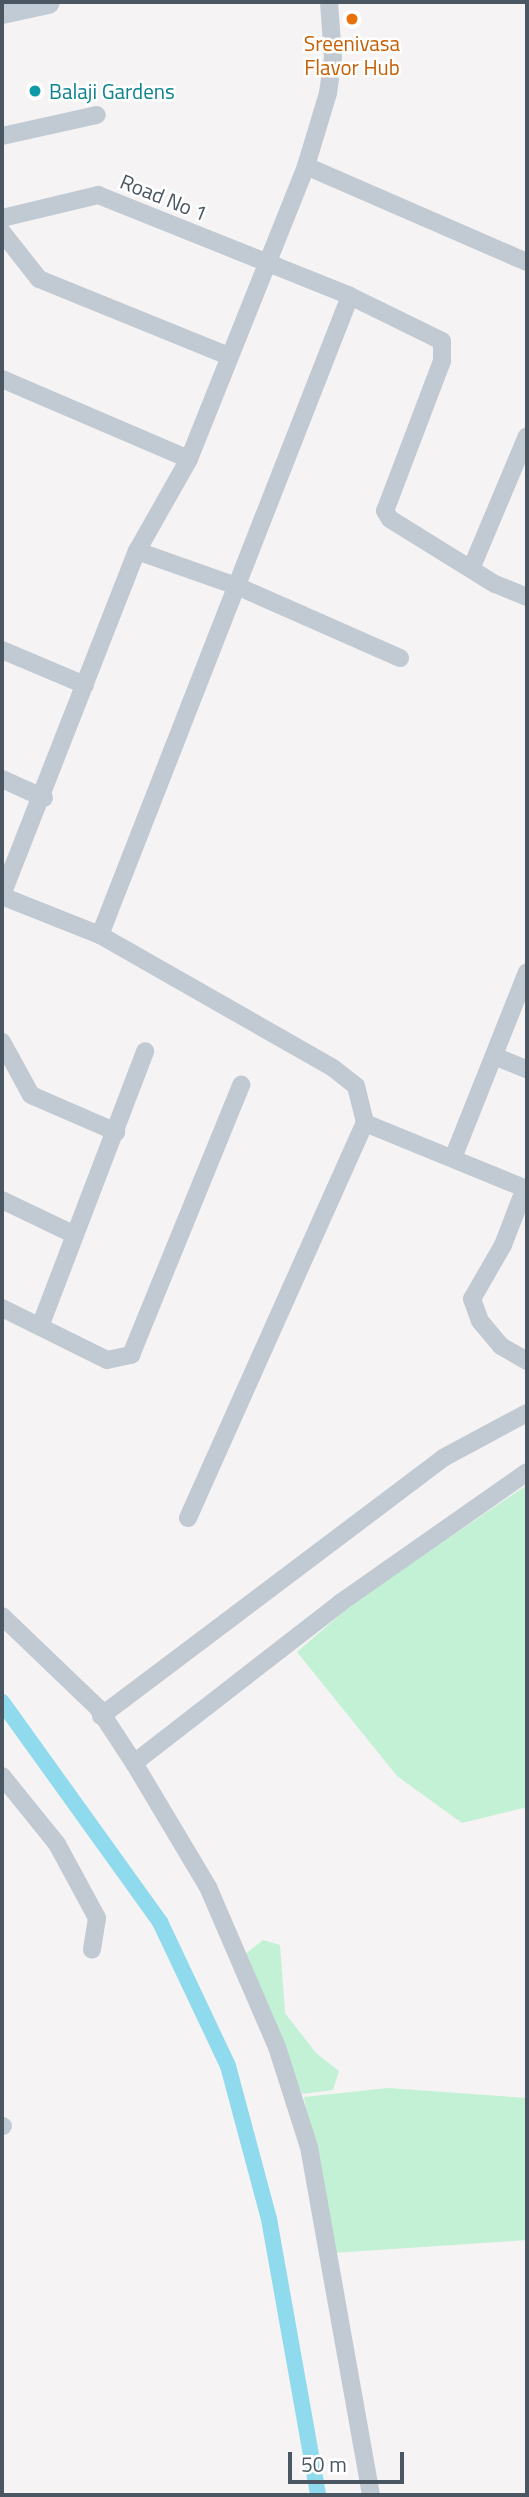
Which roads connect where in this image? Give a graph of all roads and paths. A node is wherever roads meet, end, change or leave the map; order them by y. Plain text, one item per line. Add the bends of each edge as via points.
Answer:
1 (48, 2) edge
2 (329, 2) edge
3 (13, 7) edge
4 (97, 115) dead end
5 (2, 136) edge
6 (306, 166) junction
7 (2, 218) edge
8 (2, 232) edge
9 (527, 262) edge
10 (267, 263) junction
11 (350, 296) junction
12 (229, 356) junction
13 (2, 379) edge
14 (527, 436) edge
15 (189, 459) junction
16 (137, 551) junction
17 (471, 569) junction
18 (239, 587) junction
19 (527, 597) edge
20 (2, 650) edge
21 (400, 658) dead end
22 (85, 685) junction
23 (2, 779) edge
24 (44, 798) junction
25 (2, 895) edge
26 (100, 935) junction
27 (527, 972) edge
28 (2, 1042) edge
29 (145, 1051) dead end
30 (494, 1056) junction
31 (527, 1069) edge
32 (240, 1085) dead end
33 (365, 1123) junction
34 (116, 1132) junction
35 (453, 1158) junction
36 (526, 1189) edge
37 (2, 1200) edge
38 (73, 1234) junction
39 (2, 1308) edge
40 (41, 1324) junction
41 (527, 1361) edge
42 (527, 1413) edge
43 (527, 1472) edge
44 (188, 1518) dead end
45 (2, 1616) edge
46 (101, 1716) junction
47 (134, 1763) junction
48 (2, 1776) edge
49 (92, 1950) dead end
50 (371, 2495) edge

1 - 3 street
2 - 6 street via 333,58 328,93
4 - 5 street
6 - 9 street
6 - 10 street
7 - 10 street, Road No 1 via 98,195
8 - 12 street via 39,279
10 - 11 street, Road No 1
10 - 12 street
11 - 17 street, Road No 1 via 434,335 444,346 385,511 390,519
11 - 18 street
12 - 15 street
13 - 15 street
14 - 17 street
15 - 16 street
16 - 18 street
16 - 22 street
17 - 19 street
18 - 21 street
18 - 26 street
20 - 22 street
22 - 24 street
23 - 24 street
24 - 25 street
25 - 26 street
26 - 33 street via 350,1080
27 - 30 street
28 - 34 street via 31,1095
29 - 34 street
30 - 31 street
30 - 35 street
32 - 40 street via 131,1355 107,1360
33 - 35 street
33 - 44 street
34 - 38 street
35 - 36 street
36 - 41 street via 503,1245 472,1298 480,1321 494,1338
37 - 38 street
38 - 40 street
39 - 40 street
42 - 46 street via 443,1458
43 - 47 street via 341,1603
45 - 46 street via 48,1656
46 - 47 street
47 - 50 street via 208,1887 276,2047 309,2147
48 - 49 street via 57,1844 97,1918

